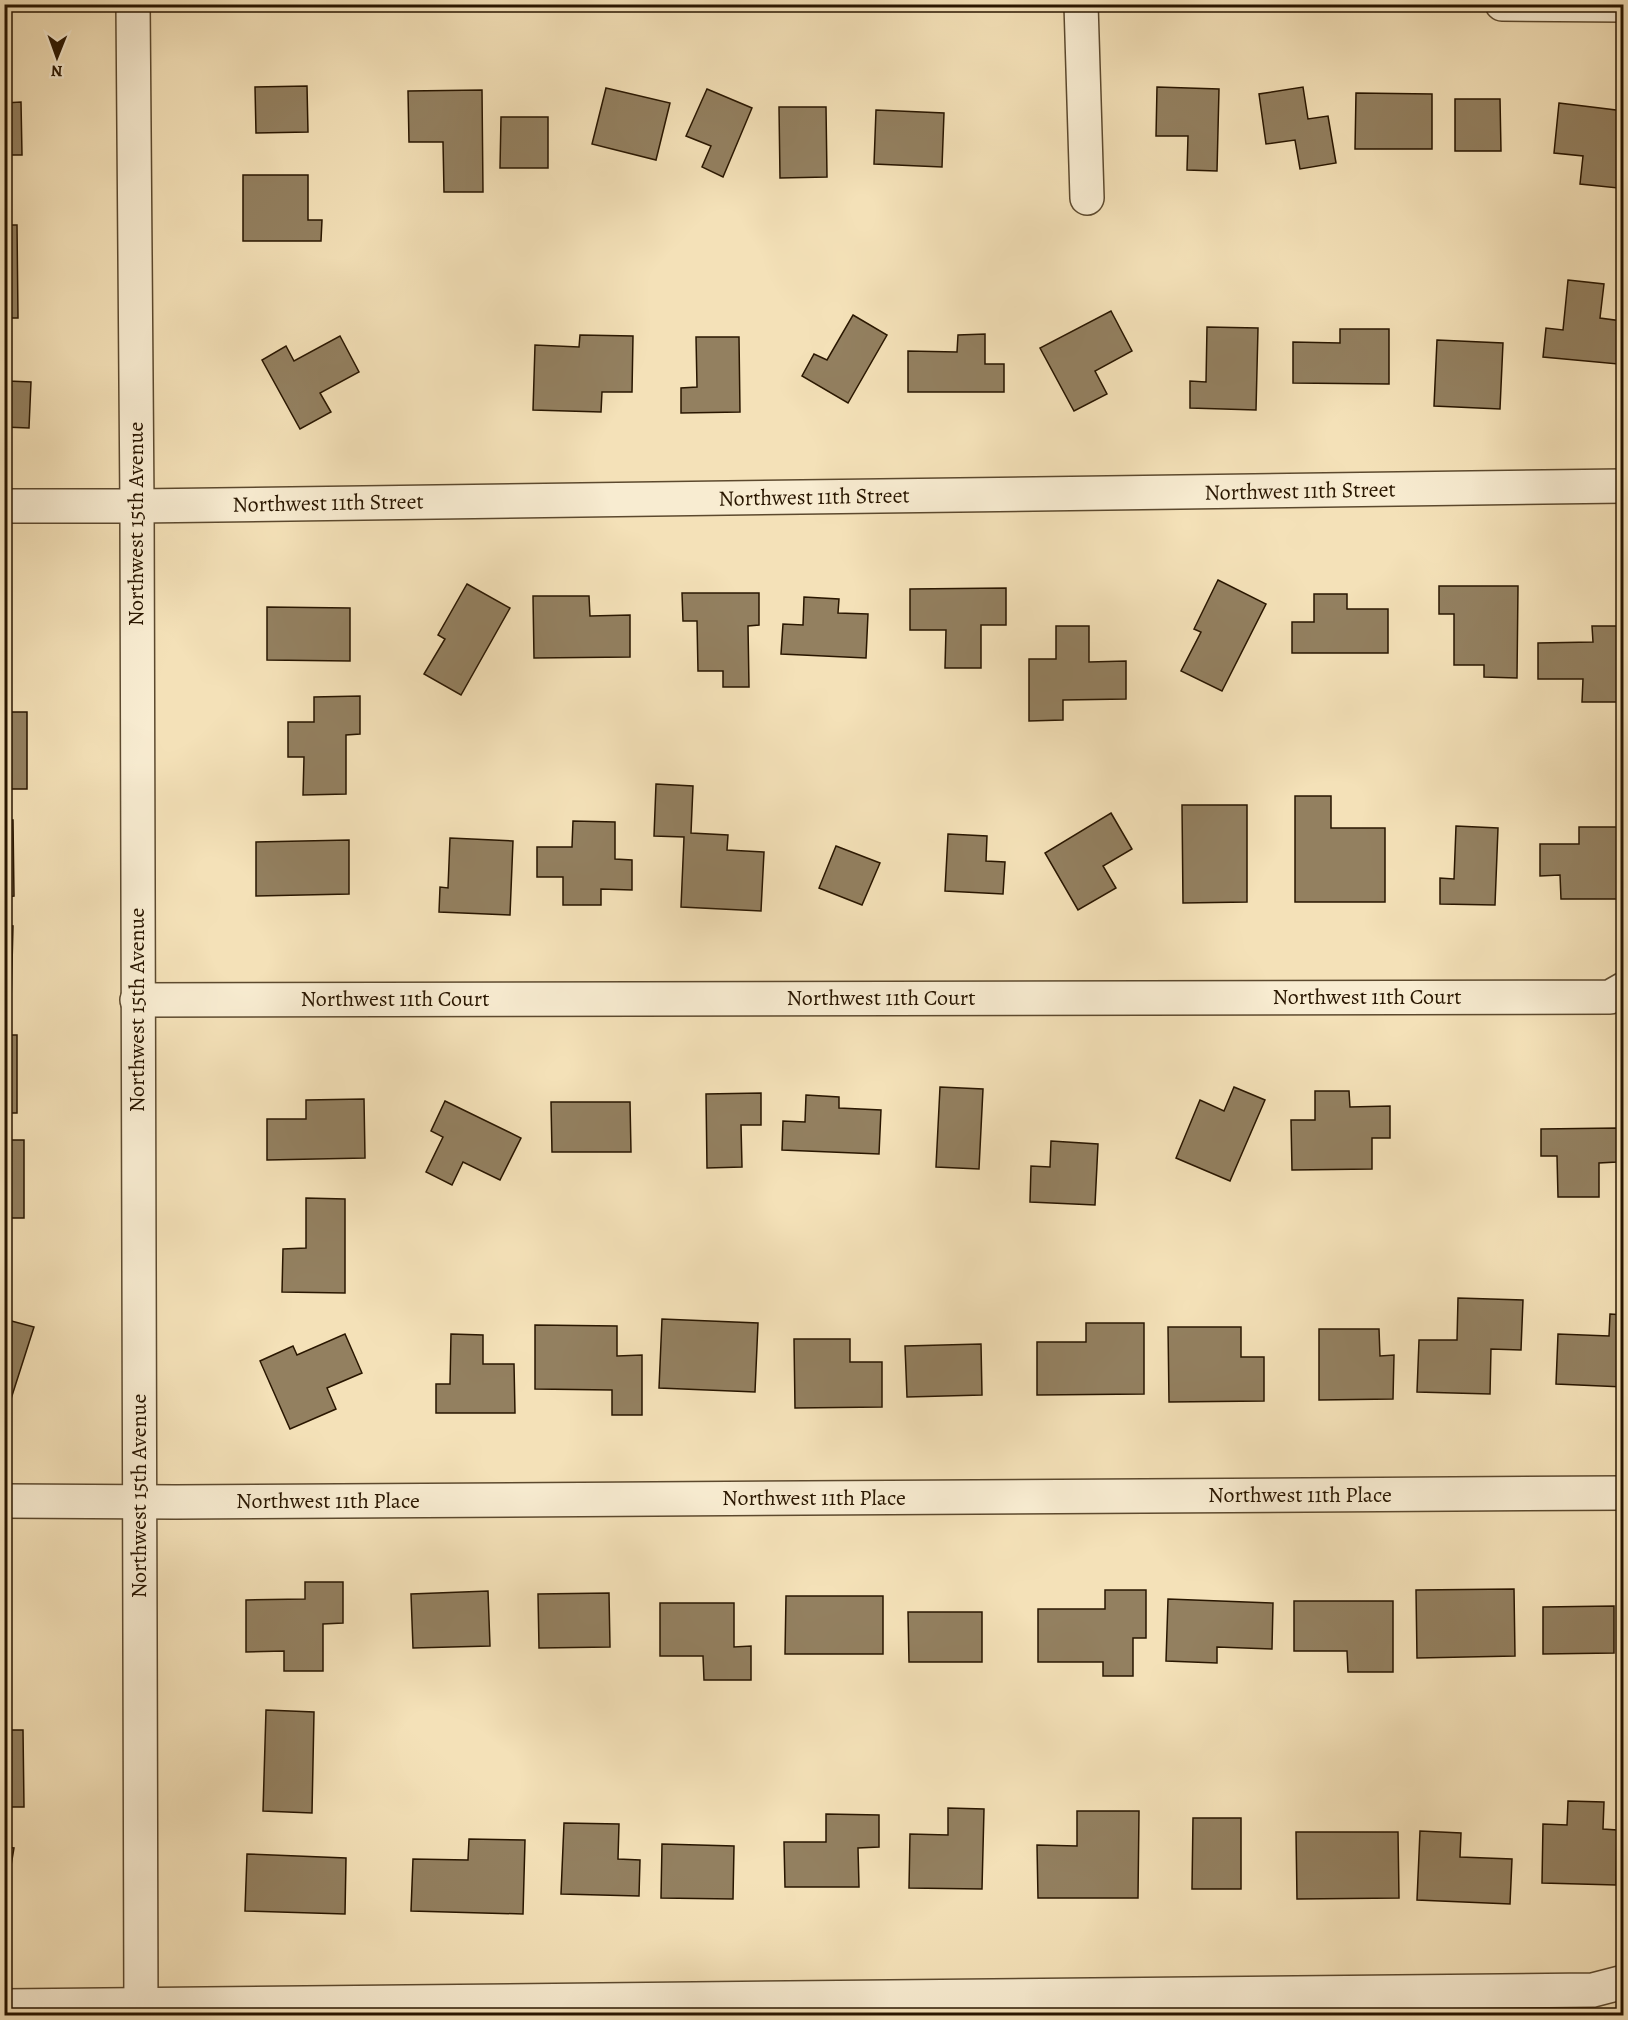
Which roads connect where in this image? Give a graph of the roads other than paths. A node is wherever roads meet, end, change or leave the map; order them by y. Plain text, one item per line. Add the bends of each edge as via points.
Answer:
1 (133, 4) edge
2 (1081, 4) edge
3 (1502, 4) edge
4 (1623, 5) edge
5 (1087, 198) dead end
6 (1623, 486) edge
7 (4, 506) edge
8 (137, 506) junction
9 (1623, 989) edge
10 (137, 1000) junction
11 (1623, 1493) edge
12 (4, 1501) edge
13 (139, 1502) junction
14 (1623, 1982) edge
15 (4, 2006) edge
16 (141, 2010) edge

1 - 8 street, Northwest 15th Avenue
2 - 5 street
3 - 4 street
6 - 8 street, Northwest 11th Street
7 - 8 street, Northwest 11th Street
8 - 10 street, Northwest 15th Avenue
9 - 10 street, Northwest 11th Court via 1610,997
10 - 13 street, Northwest 15th Avenue
11 - 13 street, Northwest 11th Place
12 - 13 street, Northwest 11th Place
13 - 16 street, Northwest 15th Avenue
14 - 16 street via 1593,1990
15 - 16 street

